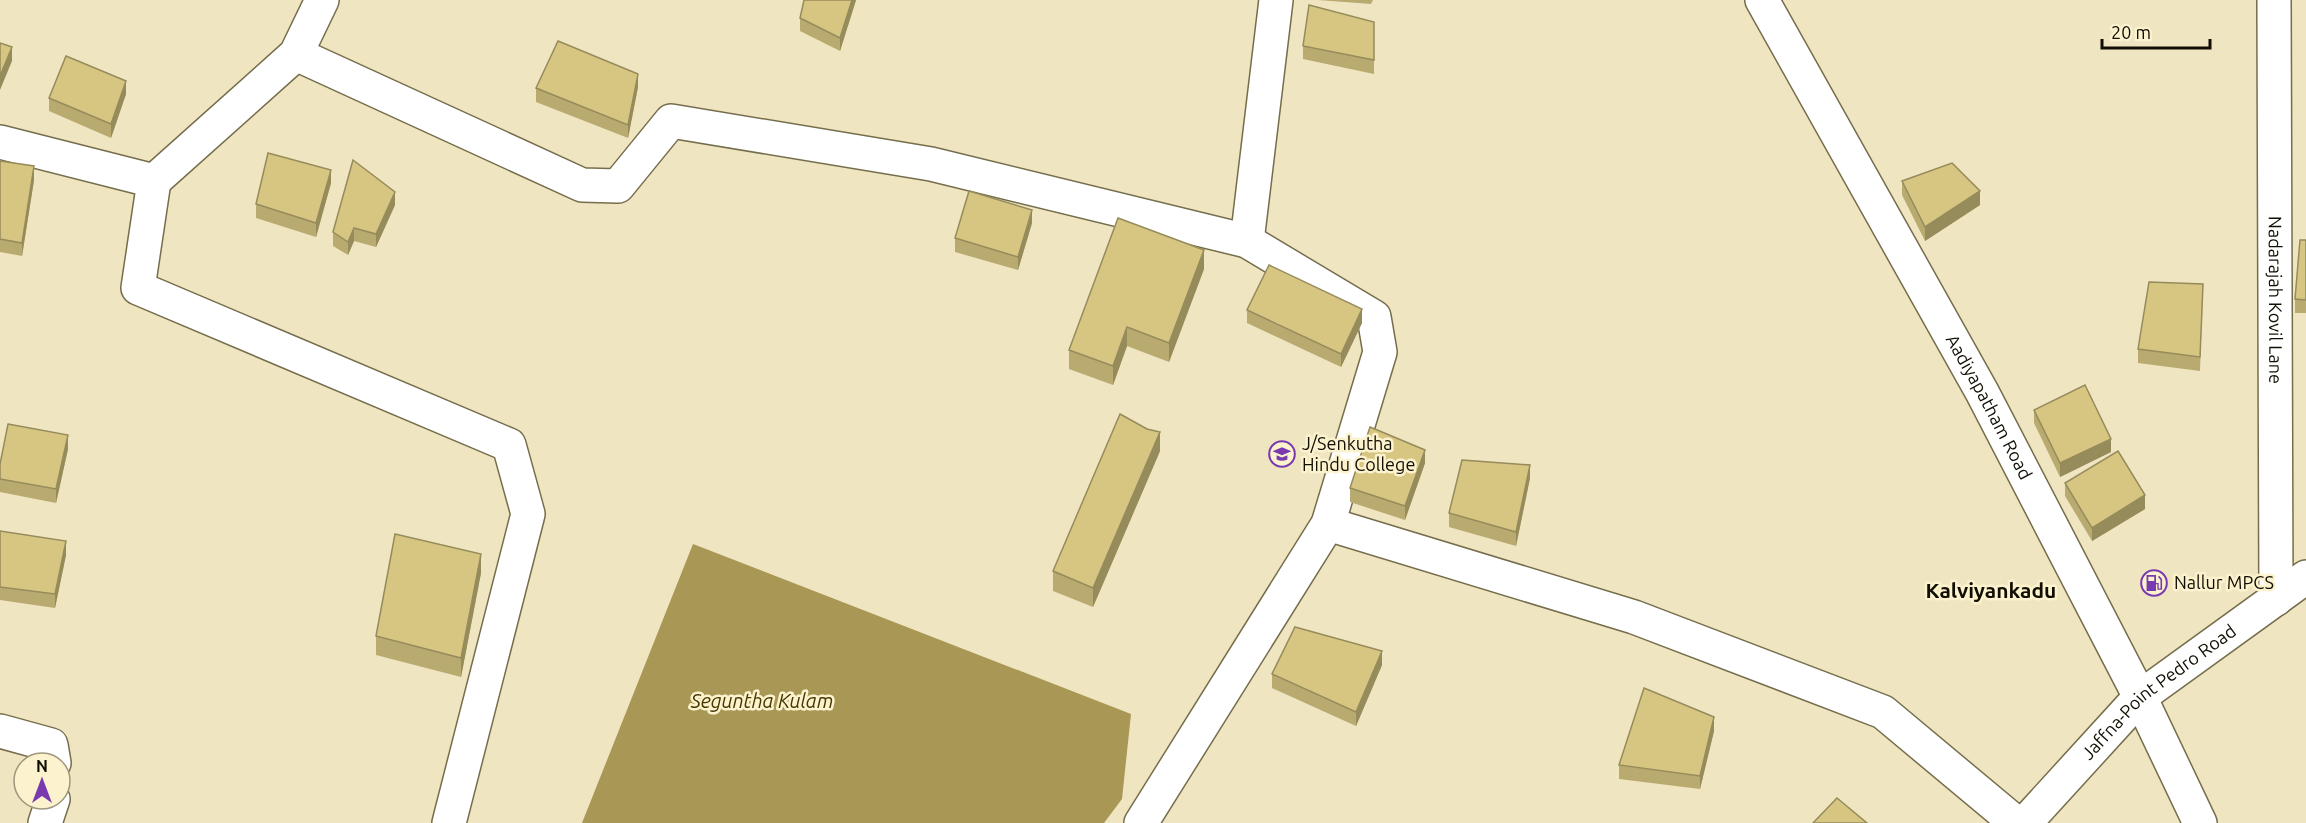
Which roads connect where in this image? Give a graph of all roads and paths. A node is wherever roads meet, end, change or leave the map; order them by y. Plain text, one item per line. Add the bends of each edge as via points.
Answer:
1 (322, 0) edge
2 (1276, 0) edge
3 (1762, 0) edge
4 (2274, 0) edge
5 (296, 54) junction
6 (0, 142) edge
7 (154, 181) junction
8 (1247, 241) junction
9 (1328, 524) junction
10 (2306, 577) edge
11 (2276, 599) junction
12 (2140, 697) junction
13 (0, 731) edge
14 (52, 751) edge
15 (449, 823) edge
16 (1141, 823) edge
17 (2016, 823) edge
18 (2025, 823) edge
19 (2200, 823) edge

1 - 5 street
2 - 8 street
3 - 12 street, Aadiyapatham Road via 1982,392
4 - 11 street, Nadarajah Kovil Lane
5 - 7 street
5 - 8 street via 582,185 618,186 671,121 931,164
6 - 7 street
7 - 15 street via 138,288 509,445 528,514
8 - 9 street via 1374,317 1380,352
9 - 16 street
9 - 17 street via 1634,617 1883,712
10 - 11 street, Jaffna-Point Pedro Road
11 - 12 street, Jaffna-Point Pedro Road
12 - 18 street, Jaffna-Point Pedro Road
12 - 19 street, Aadiyapatham Road
13 - 14 street via 51,745

